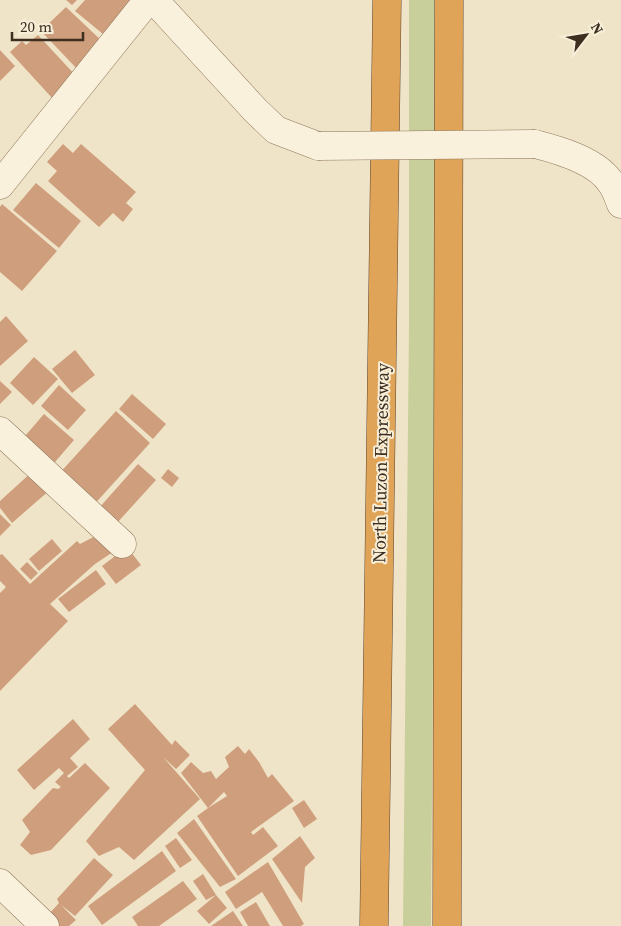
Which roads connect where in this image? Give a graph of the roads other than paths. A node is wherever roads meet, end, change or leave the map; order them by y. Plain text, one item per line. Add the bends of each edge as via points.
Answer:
1 (148, 0) edge
2 (154, 0) edge
3 (387, 0) edge
4 (449, 0) edge
5 (0, 185) edge
6 (621, 204) edge
7 (0, 431) edge
8 (122, 544) dead end
9 (0, 883) edge
10 (45, 926) edge
11 (374, 926) edge
12 (447, 926) edge

1 - 5 street
2 - 6 street, bridge via 276,130 318,146 536,144 568,153 592,165 611,182
3 - 11 highway, North Luzon Expressway
4 - 12 highway
7 - 8 street
9 - 10 street

